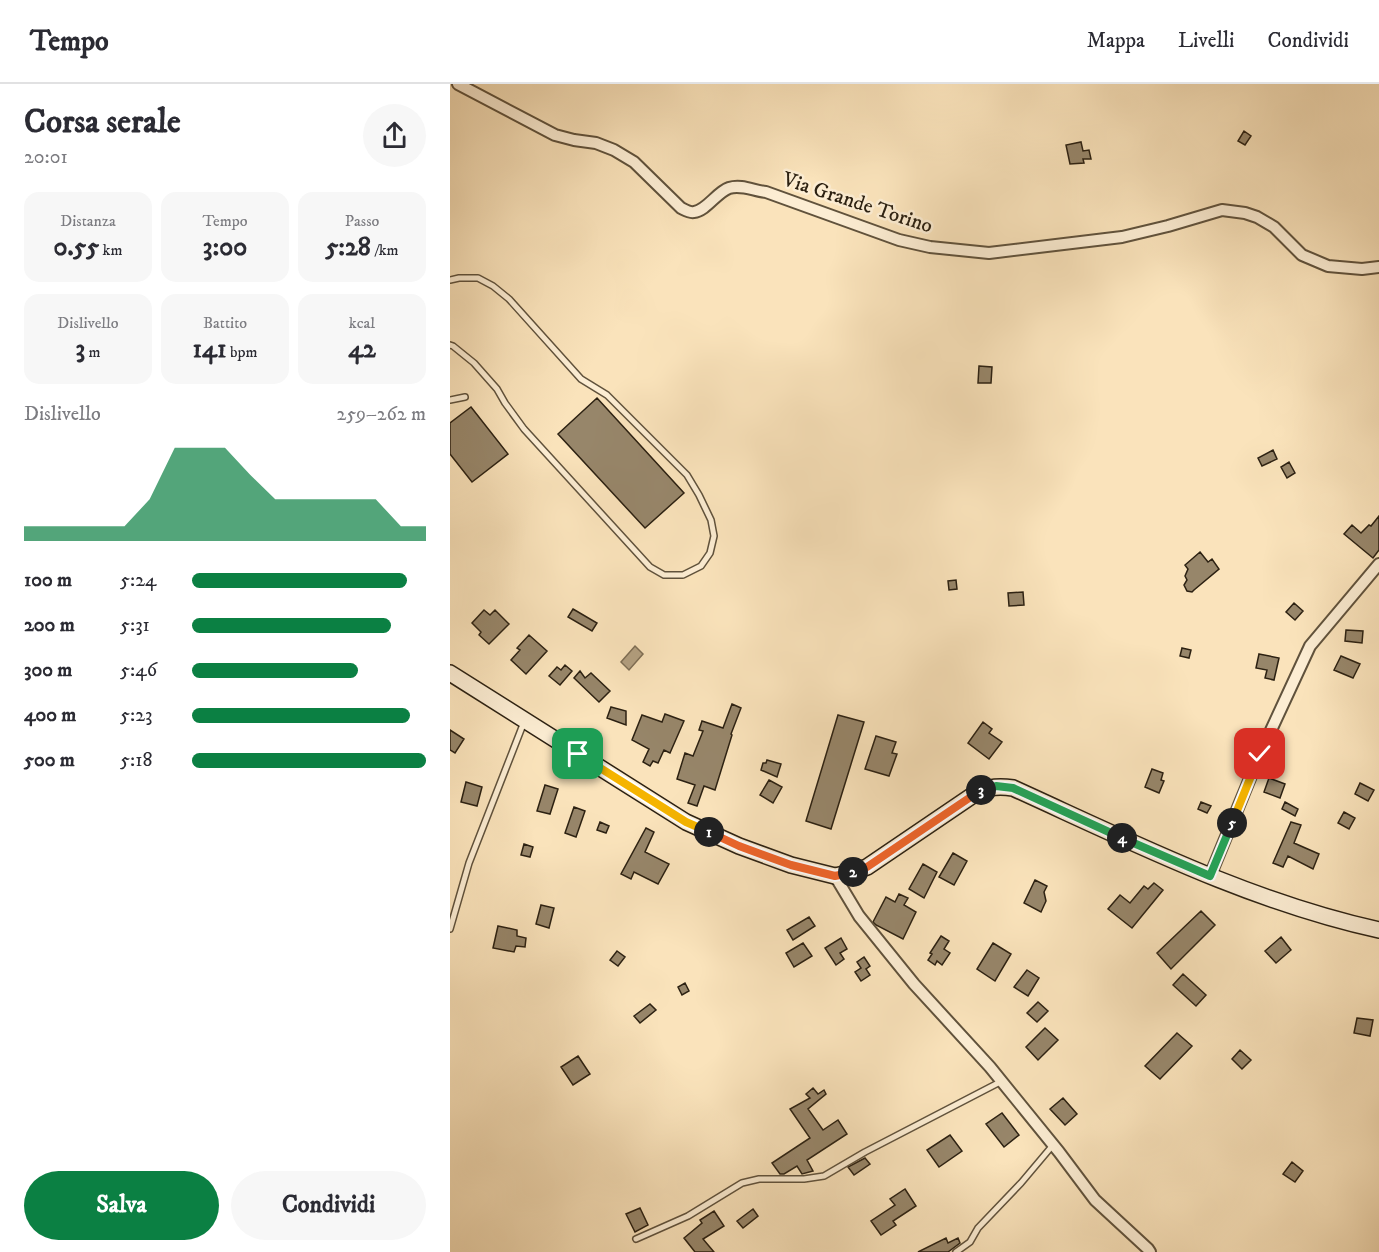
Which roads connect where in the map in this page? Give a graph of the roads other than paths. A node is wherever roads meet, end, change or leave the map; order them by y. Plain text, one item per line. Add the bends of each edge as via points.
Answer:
1 (458, 84) edge
2 (1379, 267) edge
3 (450, 280) edge
4 (450, 345) edge
5 (465, 397) dead end
6 (450, 400) edge
7 (1379, 564) edge
8 (450, 673) edge
9 (525, 720) junction
10 (835, 876) junction
11 (1210, 876) junction
12 (450, 929) edge
13 (1379, 930) edge
14 (1002, 1081) junction
15 (1053, 1145) junction
16 (636, 1239) dead end
17 (956, 1252) edge
18 (1150, 1252) edge

1 - 2 street, Via Grande Torino via 555,135 614,150 634,162 688,211 701,210 723,191 742,187 899,240 989,253 1122,237 1222,210 1257,217 1274,227 1302,255 1328,266
3 - 4 lane via 478,278 509,299 581,379 607,395 687,476 711,520 714,536 710,553 701,566 683,575 664,575 650,567 524,429 474,363
5 - 6 lane
7 - 11 street via 1310,646
8 - 9 street
9 - 10 street via 686,822 760,854
9 - 12 lane via 469,863
10 - 11 street via 867,867 979,791 996,786 1013,788
10 - 14 street via 859,916 914,984
11 - 13 street via 1302,910
14 - 15 street
14 - 16 lane via 824,1176 742,1183 688,1216
15 - 17 lane via 978,1228 970,1242
15 - 18 street via 1095,1200

